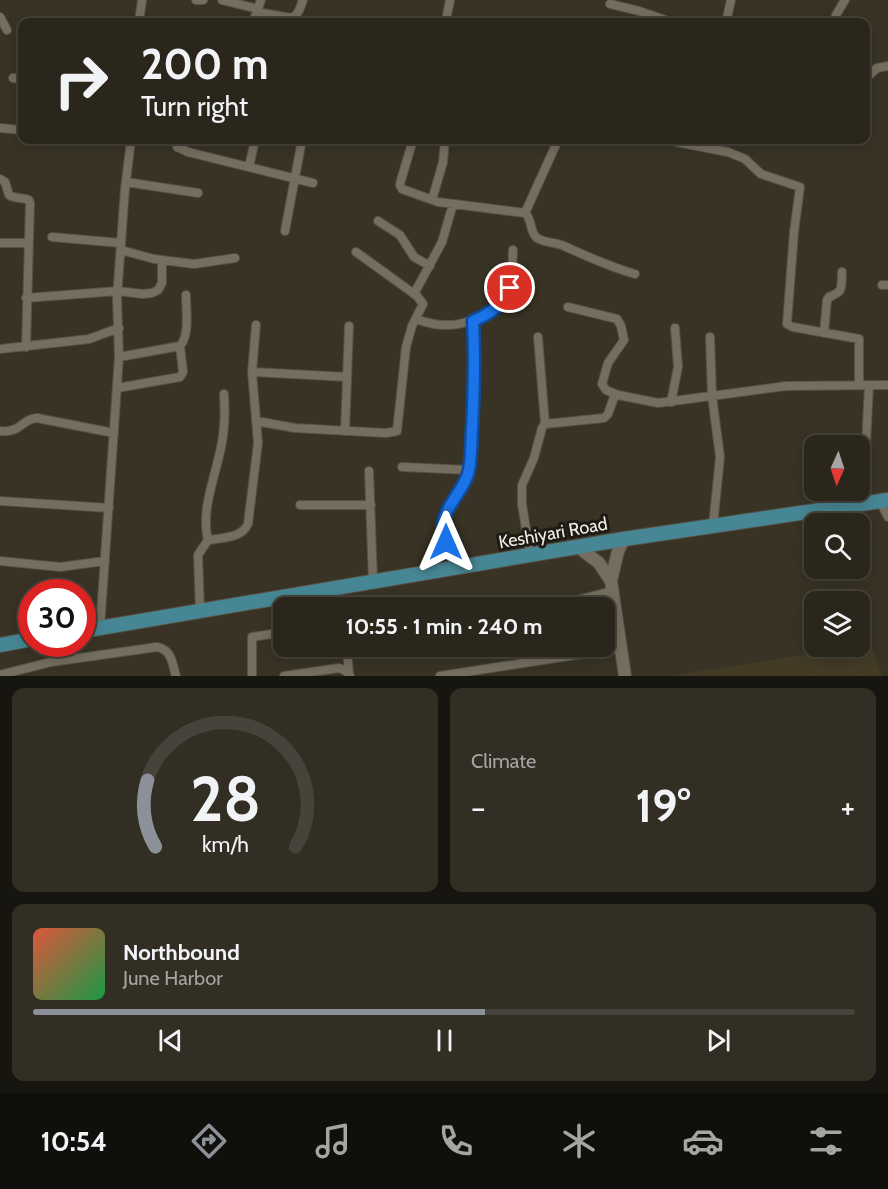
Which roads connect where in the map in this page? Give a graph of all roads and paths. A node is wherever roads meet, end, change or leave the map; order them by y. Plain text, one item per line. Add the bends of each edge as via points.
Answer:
1 (142, 0) edge
2 (196, 0) edge
3 (203, 0) edge
4 (224, 0) edge
5 (303, 0) edge
6 (450, 0) edge
7 (731, 0) edge
8 (845, 0) edge
9 (610, 4) dead end
10 (259, 7) edge
11 (447, 15) dead end
12 (0, 17) edge
13 (140, 18) edge
14 (659, 18) edge
15 (727, 18) edge
16 (835, 18) edge
17 (7, 30) dead end
18 (888, 66) edge
19 (870, 74) edge
20 (0, 128) edge
21 (18, 130) edge
22 (131, 144) edge
23 (177, 144) edge
24 (254, 144) edge
25 (301, 144) edge
26 (412, 144) edge
27 (445, 144) edge
28 (556, 144) edge
29 (687, 144) edge
30 (249, 167) junction
31 (296, 178) junction
32 (0, 179) edge
33 (126, 182) junction
34 (314, 183) dead end
35 (198, 193) dead end
36 (432, 200) junction
37 (453, 204) junction
38 (525, 213) junction
39 (378, 221) dead end
40 (285, 231) dead end
41 (52, 237) dead end
42 (0, 243) edge
43 (28, 243) junction
44 (121, 247) junction
45 (513, 250) dead end
46 (356, 252) dead end
47 (235, 258) dead end
48 (162, 260) junction
49 (430, 266) junction
50 (842, 273) dead end
51 (634, 274) dead end
52 (118, 291) junction
53 (414, 294) junction
54 (186, 295) dead end
55 (26, 298) junction
56 (568, 307) dead end
57 (416, 319) junction
58 (473, 321) junction
59 (256, 325) dead end
60 (349, 326) dead end
61 (119, 328) junction
62 (675, 328) dead end
63 (824, 333) junction
64 (538, 337) dead end
65 (710, 337) dead end
66 (180, 346) junction
67 (26, 347) junction
68 (0, 349) edge
69 (119, 357) junction
70 (252, 372) junction
71 (347, 377) junction
72 (869, 385) junction
73 (888, 385) edge
74 (859, 386) junction
75 (117, 388) junction
76 (224, 394) dead end
77 (618, 395) junction
78 (712, 396) junction
79 (671, 402) junction
80 (256, 421) junction
81 (545, 424) junction
82 (0, 431) edge
83 (345, 431) junction
84 (114, 433) junction
85 (402, 467) dead end
86 (469, 470) junction
87 (369, 471) dead end
88 (884, 500) edge
89 (0, 501) edge
90 (863, 504) junction
91 (300, 505) dead end
92 (371, 505) junction
93 (109, 508) junction
94 (888, 517) edge
95 (713, 526) junction
96 (624, 539) junction
97 (208, 540) junction
98 (578, 547) junction
99 (530, 555) junction
100 (0, 561) edge
101 (105, 561) junction
102 (454, 568) junction
103 (373, 582) junction
104 (611, 586) junction
105 (578, 597) edge
106 (200, 611) junction
107 (100, 628) junction
108 (96, 629) edge
109 (273, 634) edge
110 (18, 642) edge
111 (0, 645) edge
112 (621, 648) junction
113 (348, 657) edge
114 (0, 675) edge
115 (350, 675) edge
116 (176, 676) edge
117 (252, 676) edge
118 (284, 676) edge
119 (440, 676) edge
120 (625, 676) edge

1 - 13 street
2 - 3 street
4 - 10 street
5 - 10 street via 299,12 291,18
6 - 11 street
7 - 15 street
8 - 16 street
9 - 14 street
12 - 17 street
18 - 19 street
20 - 21 street
22 - 33 street
23 - 30 street via 181,150
24 - 30 street
25 - 31 street
26 - 36 street via 400,185
27 - 36 street
28 - 38 street
29 - 63 street via 729,152 745,159 761,174 800,187 787,324
30 - 31 street
31 - 34 street
31 - 40 street
32 - 43 street via 9,195 30,203
33 - 35 street
33 - 44 street
36 - 37 street
37 - 38 street
37 - 49 street
38 - 51 street via 539,239
39 - 49 street via 400,235 414,257
41 - 44 street
42 - 43 street
43 - 55 street
44 - 48 street
44 - 52 street
45 - 58 street via 509,295
46 - 53 street
47 - 48 street via 194,264
48 - 52 street via 162,283 158,290 143,294
49 - 53 street
50 - 63 street via 841,291 827,300
52 - 55 street
52 - 61 street
53 - 57 street via 423,304
54 - 66 street via 185,339
55 - 67 street
56 - 77 street via 620,322 624,340 608,363 602,384
57 - 58 street via 442,325
57 - 83 street via 404,356 397,431
58 - 86 street via 475,374
59 - 70 street
60 - 71 street
61 - 67 street via 89,339
61 - 69 street
62 - 79 street via 678,367
63 - 74 street via 860,339
64 - 81 street
65 - 78 street
66 - 69 street
66 - 75 street via 180,377
67 - 68 street
69 - 75 street
70 - 71 street
70 - 80 street
71 - 83 street
72 - 73 street
72 - 74 street
72 - 90 street
74 - 78 street via 786,386
75 - 84 street
76 - 97 street via 222,443 206,523
77 - 79 street via 644,402
77 - 81 street via 604,418
78 - 79 street
78 - 95 street via 720,457
80 - 83 street
80 - 97 street via 258,443 247,528 238,534
81 - 99 street via 522,485
82 - 84 street via 14,431 37,418
84 - 93 street
85 - 86 street
86 - 102 street via 442,526
87 - 92 street
88 - 90 main road, Keshiyari Road
88 - 94 street
89 - 93 street
90 - 95 main road, Keshiyari Road
91 - 92 street
92 - 103 street
93 - 101 street
95 - 96 main road, Keshiyari Road
96 - 98 main road, Keshiyari Road
96 - 104 street
97 - 106 street via 198,555
98 - 99 main road, Keshiyari Road
98 - 104 street via 598,563
99 - 102 main road, Keshiyari Road
100 - 101 street via 60,567
101 - 107 street
102 - 103 main road, Keshiyari Road
103 - 106 main road, Keshiyari Road
104 - 105 street
104 - 112 street
106 - 107 main road, Keshiyari Road
107 - 108 main road, Keshiyari Road
109 - 117 street via 252,637
110 - 111 main road
112 - 119 street
112 - 120 street
113 - 115 street
114 - 116 street via 51,662 157,647 169,654
115 - 118 street via 339,668

